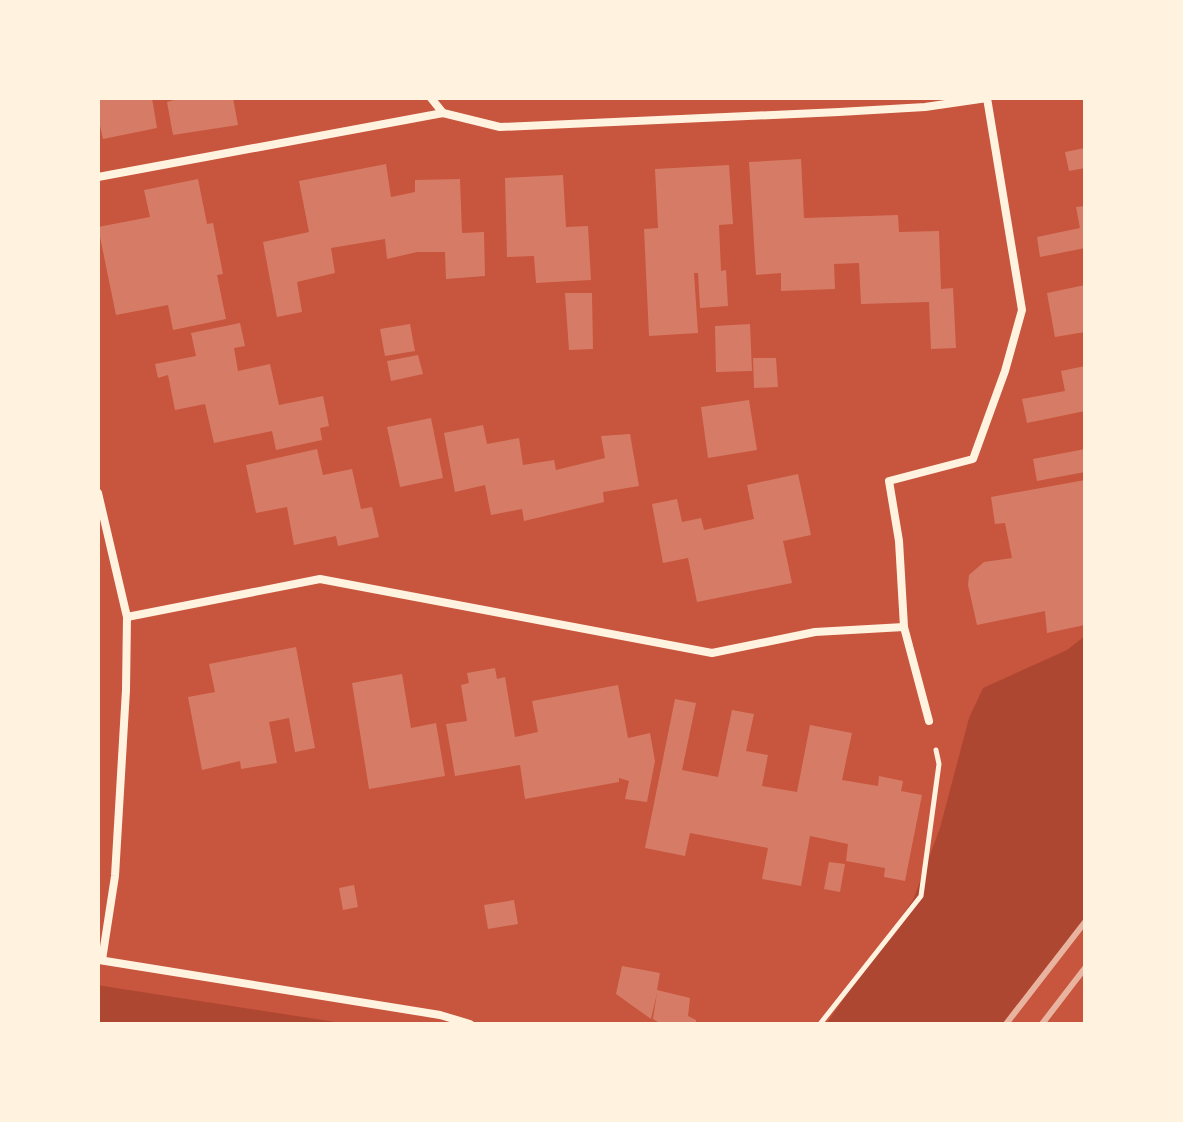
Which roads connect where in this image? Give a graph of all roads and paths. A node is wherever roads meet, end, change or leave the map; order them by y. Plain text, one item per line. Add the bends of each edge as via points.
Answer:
1 (431, 98) edge
2 (987, 98) edge
3 (443, 113) junction
4 (98, 177) edge
5 (98, 493) edge
6 (127, 617) junction
7 (904, 627) junction
8 (929, 721) joint
9 (100, 960) edge
10 (470, 1024) edge
11 (820, 1024) edge

1 - 3 street
2 - 3 street via 925,107 500,127
2 - 7 street via 1022,310 973,459 889,481
3 - 4 street
5 - 6 street
6 - 7 street via 320,579 712,653 815,632
6 - 9 street via 115,876
7 - 8 street
8 - 11 path via 939,764 921,896
9 - 10 street

